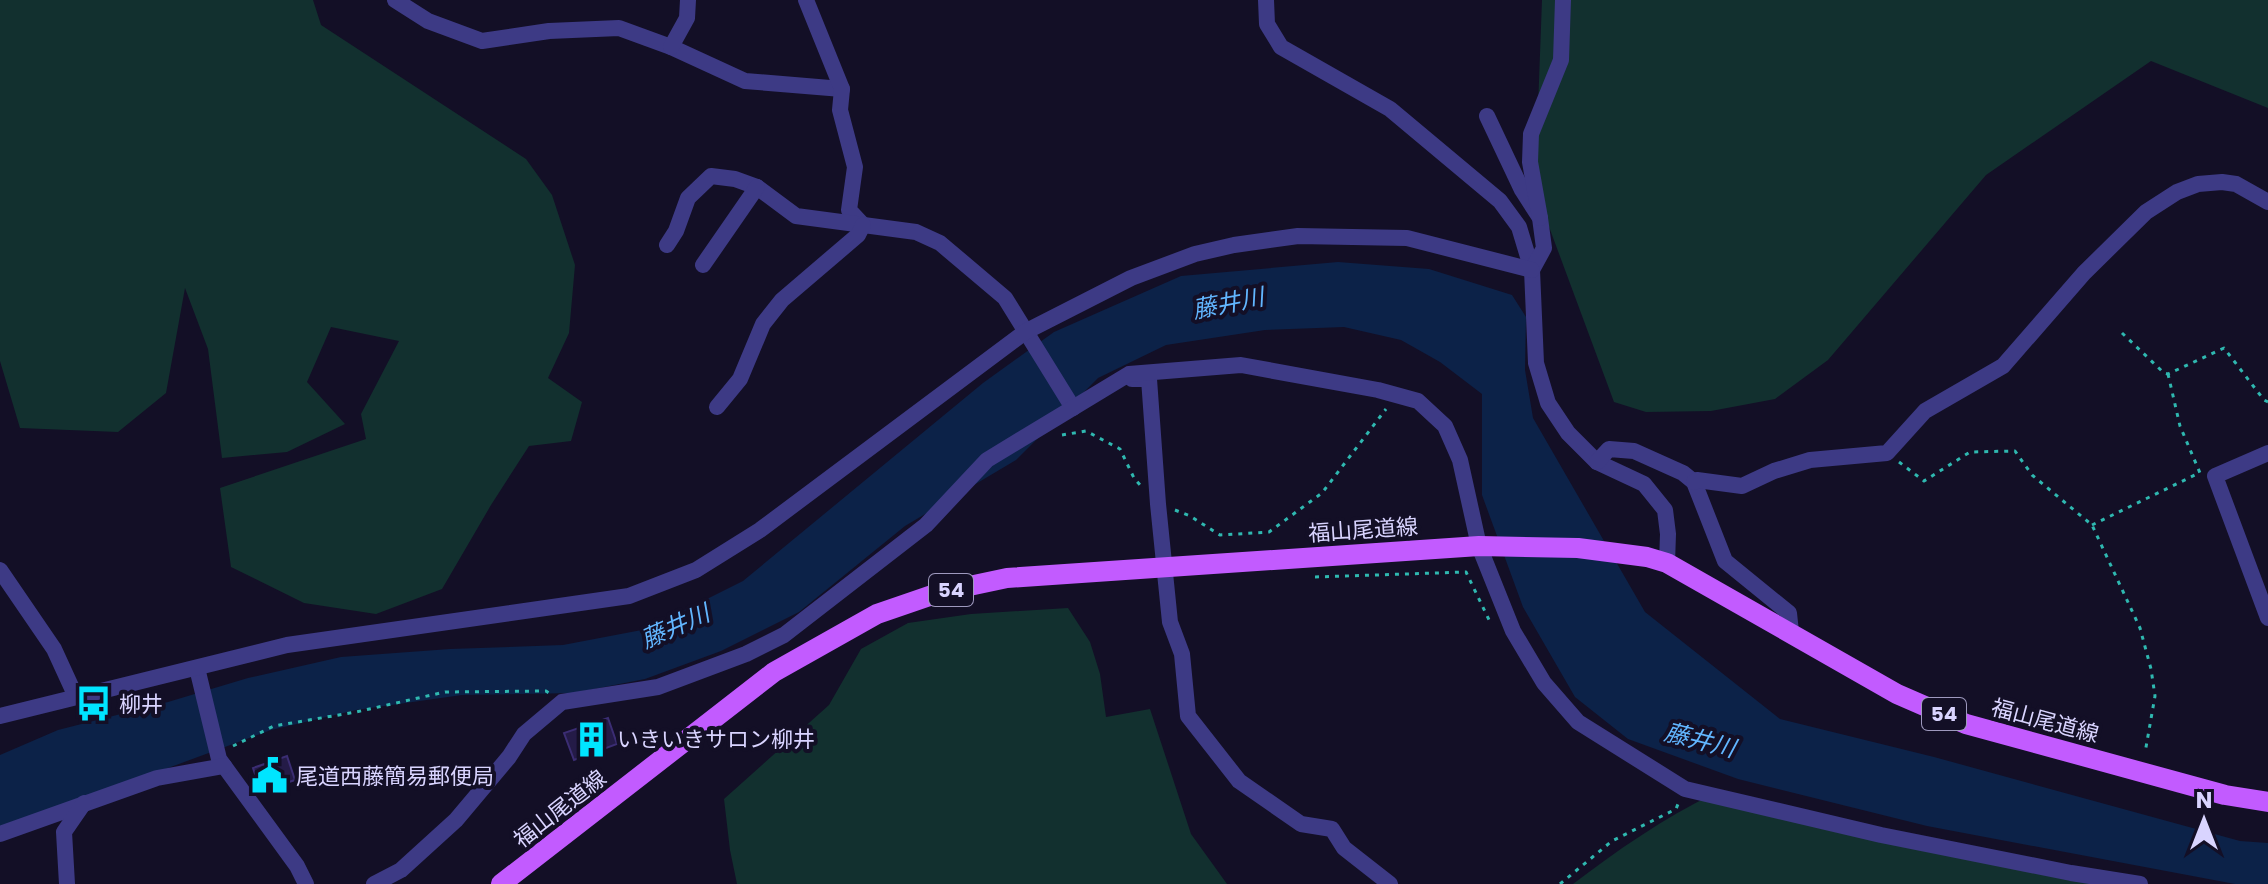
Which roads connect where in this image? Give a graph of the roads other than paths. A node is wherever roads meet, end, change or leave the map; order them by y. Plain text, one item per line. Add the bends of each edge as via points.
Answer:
1 (395, 0) edge
2 (688, 0) edge
3 (806, 0) edge
4 (1266, 0) edge
5 (1563, 0) edge
6 (671, 47) junction
7 (842, 89) junction
8 (1487, 116) dead end
9 (757, 187) junction
10 (2268, 202) edge
11 (1540, 218) junction
12 (863, 225) junction
13 (667, 245) dead end
14 (703, 265) dead end
15 (1532, 270) junction
16 (1025, 332) junction
17 (1129, 374) junction
18 (717, 407) dead end
19 (1073, 408) junction
20 (2268, 453) edge
21 (1597, 462) junction
22 (1694, 482) junction
23 (1485, 546) junction
24 (1667, 563) junction
25 (1164, 567) junction
26 (0, 570) edge
27 (2268, 618) edge
28 (1791, 632) junction
29 (784, 635) junction
30 (197, 668) junction
31 (774, 672) junction
32 (76, 697) junction
33 (0, 716) edge
34 (220, 758) junction
35 (2268, 802) edge
36 (84, 803) junction
37 (0, 834) edge
38 (67, 884) edge
39 (306, 884) edge
40 (374, 884) edge
41 (501, 884) edge
42 (1390, 884) edge
43 (2140, 884) edge

1 - 6 street via 428,21 482,41 619,28
2 - 6 street via 687,18
3 - 7 street
4 - 15 street via 1267,24 1281,47 1390,109 1500,201 1519,227
5 - 11 street via 1561,60 1531,134
6 - 7 street via 745,81
7 - 12 street via 840,110 855,167 849,210
8 - 11 street
9 - 12 street via 796,216
9 - 13 street via 711,176 688,198
9 - 14 street
10 - 22 street via 2222,182 2177,192 2146,212 2003,366 1925,411 1887,453 1810,460 1742,486
11 - 15 street via 1544,248
12 - 16 street via 916,232 940,243 1005,298
12 - 18 street via 782,300 763,324 740,379
15 - 16 street via 1407,238 1298,236 1195,254 1131,278
15 - 21 street via 1536,363 1548,403
16 - 19 street
16 - 30 street via 760,530 696,570 629,596 287,645
17 - 19 street
17 - 23 street via 1241,365 1418,401 1445,426
17 - 25 street via 1131,379 1149,379
19 - 29 street via 987,460 926,525
20 - 27 street via 2215,476
21 - 22 street via 1609,449 1634,451
21 - 24 street via 1644,484 1665,510
22 - 28 street via 1725,561 1789,613
23 - 24 main road, 福山尾道線 / 54 via 1578,548
23 - 25 main road, 福山尾道線 / 54
23 - 43 street via 1513,631 1544,683 1578,722 1685,789 1881,835
24 - 28 main road, 福山尾道線 / 54
25 - 31 main road, 福山尾道線 / 54 via 1007,578 941,592 877,614
25 - 42 street via 1188,716 1239,781 1301,824 1332,829 1344,848
26 - 32 street via 54,649
28 - 35 main road, 福山尾道線 / 54 via 1897,694 1966,724
29 - 31 street
29 - 40 street via 658,687 562,702 524,734 456,820 401,870
30 - 32 street
30 - 34 street
31 - 41 main road, 福山尾道線 / 54
32 - 33 street
34 - 36 street
34 - 39 street
36 - 37 street
36 - 38 street via 64,832

